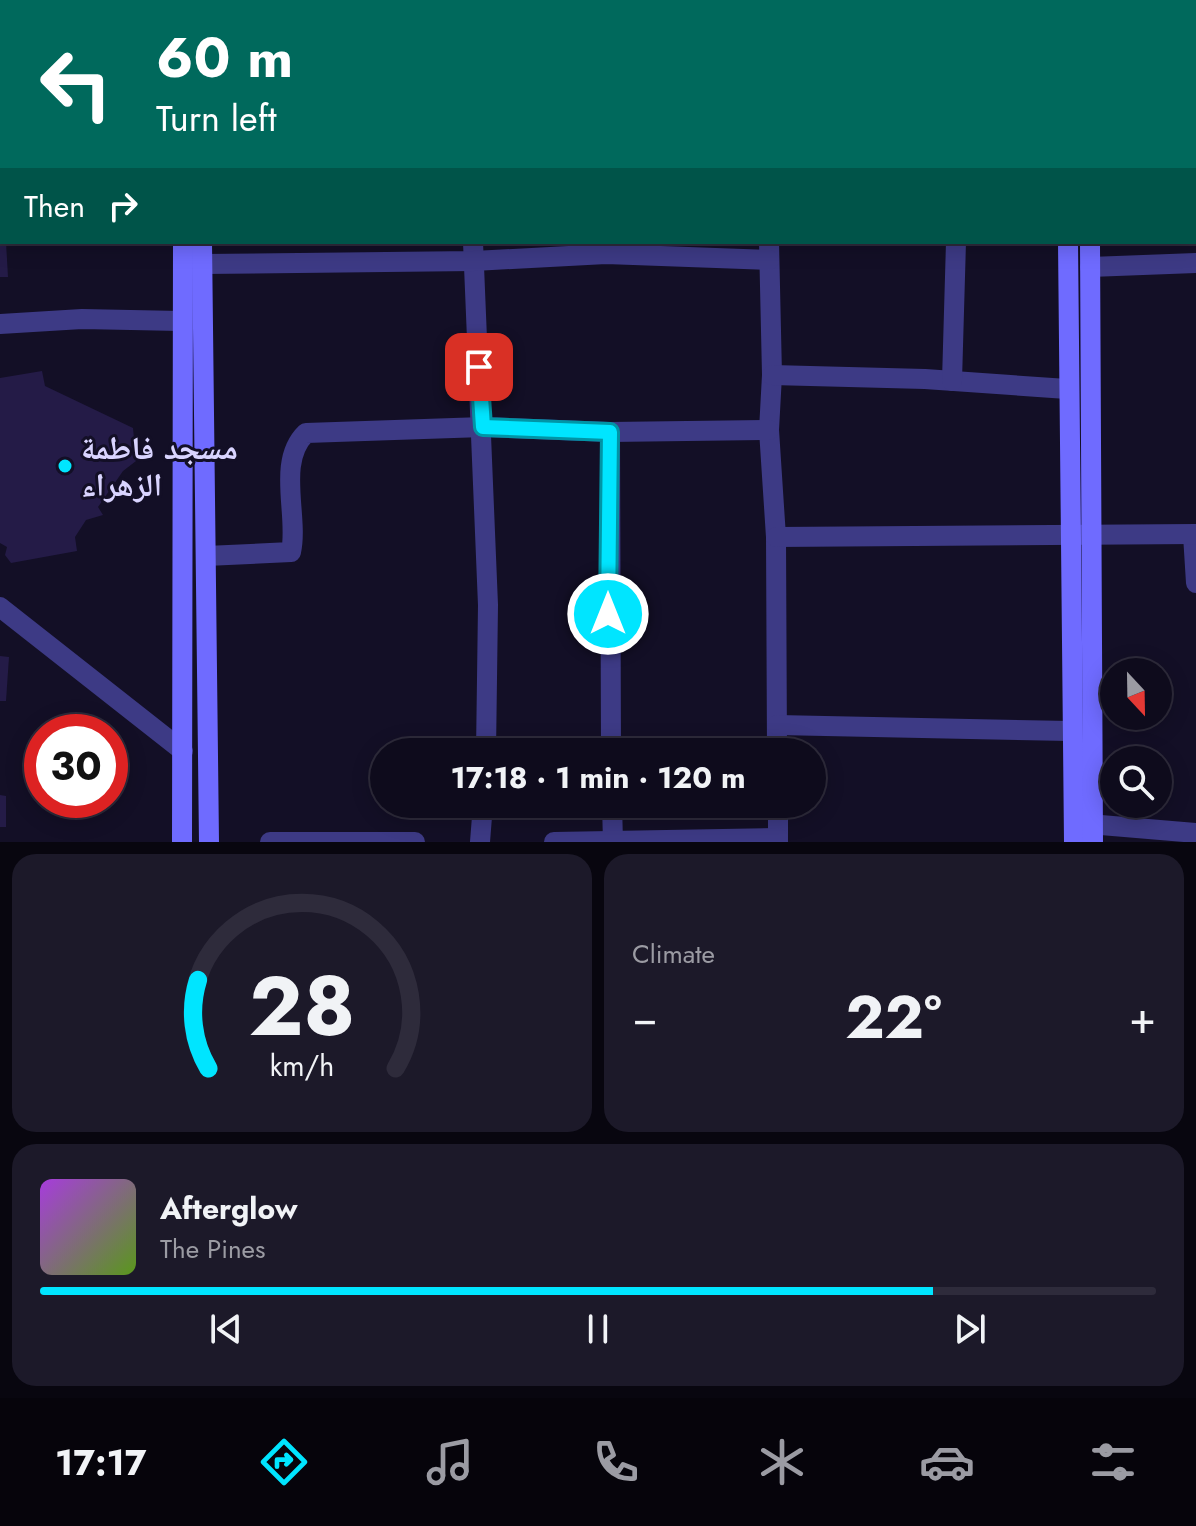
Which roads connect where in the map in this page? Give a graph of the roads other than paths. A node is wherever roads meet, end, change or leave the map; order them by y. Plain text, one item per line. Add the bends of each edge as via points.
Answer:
1 (183, 244) edge
2 (202, 244) edge
3 (956, 244) edge
4 (1068, 244) edge
5 (1090, 244) edge
6 (606, 248) edge
7 (769, 251) edge
8 (473, 252) edge
9 (1196, 263) edge
10 (202, 264) junction
11 (1090, 267) junction
12 (180, 321) junction
13 (0, 324) edge
14 (772, 375) junction
15 (952, 381) junction
16 (1067, 389) junction
17 (483, 427) junction
18 (769, 430) junction
19 (610, 432) junction
20 (1072, 534) junction
21 (1194, 534) edge
22 (776, 537) junction
23 (1094, 537) junction
24 (206, 566) junction
25 (181, 574) junction
26 (1196, 583) edge
27 (0, 607) edge
28 (777, 725) junction
29 (1070, 731) junction
30 (487, 738) edge
31 (611, 738) edge
32 (777, 738) edge
33 (183, 751) junction
34 (482, 818) edge
35 (612, 818) edge
36 (778, 818) edge
37 (1196, 833) edge
38 (1084, 834) edge
39 (778, 840) edge
40 (368, 841) edge
41 (613, 841) edge
42 (182, 842) edge
43 (209, 842) edge
44 (270, 842) edge
45 (415, 842) edge
46 (480, 842) edge
47 (554, 842) edge

1 - 12 street
2 - 10 street
3 - 15 street
4 - 16 street
5 - 11 street
6 - 7 street
6 - 8 street
7 - 14 street
8 - 10 street
8 - 17 street
9 - 11 street
10 - 24 street
11 - 23 street
12 - 13 street
12 - 25 street
14 - 15 street
14 - 18 street
15 - 16 street
16 - 20 street
17 - 19 street
17 - 24 street via 306,433 291,461 291,552
17 - 30 street
18 - 19 street
18 - 22 street
19 - 31 street
20 - 22 street
20 - 23 street
20 - 29 street
21 - 23 street
21 - 26 street
22 - 28 street
23 - 38 street
24 - 25 street
24 - 43 street
25 - 33 street
27 - 33 street
28 - 29 street
28 - 32 street
29 - 38 street
33 - 42 street
34 - 46 street
35 - 41 street
36 - 39 street
37 - 38 street
39 - 41 street
40 - 44 street
40 - 45 street
41 - 47 street

